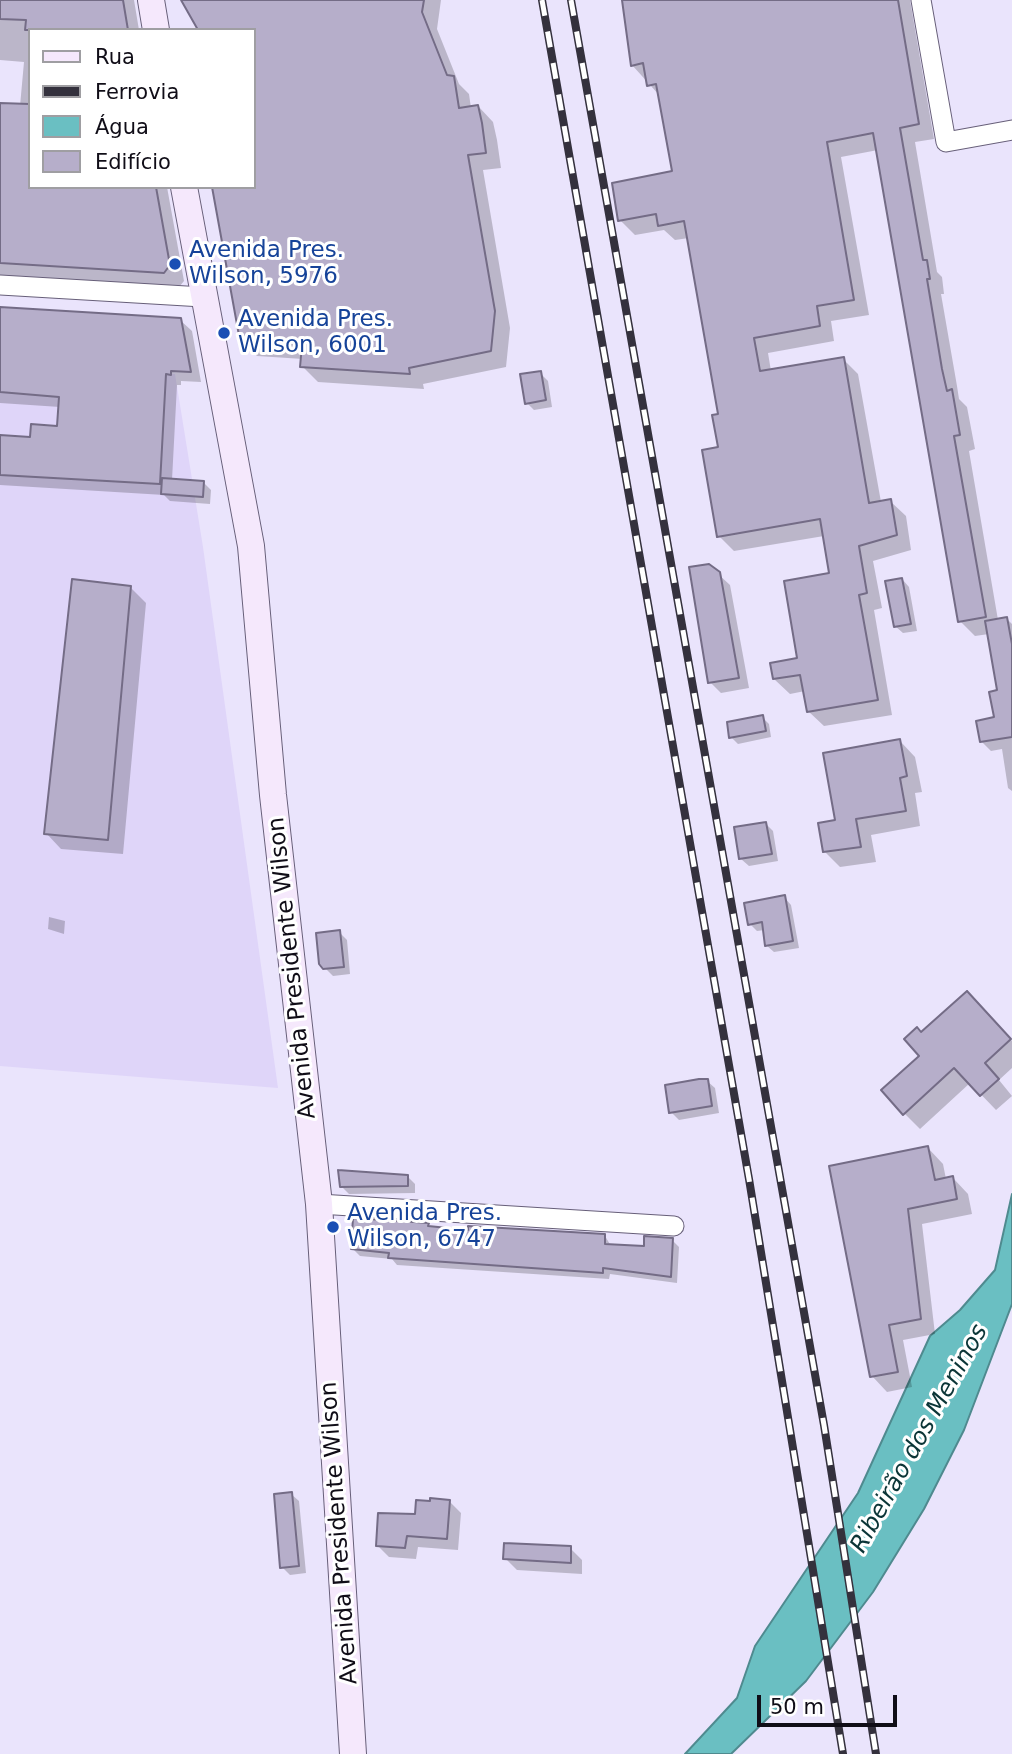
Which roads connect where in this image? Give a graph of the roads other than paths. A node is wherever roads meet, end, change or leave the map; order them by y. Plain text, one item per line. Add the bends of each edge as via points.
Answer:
1 (151, 0) edge
2 (921, 0) edge
3 (156, 28) edge
4 (1012, 130) edge
5 (184, 189) edge
6 (0, 285) edge
7 (203, 297) junction
8 (320, 1204) junction
9 (674, 1226) dead end
10 (353, 1754) edge

1 - 3 main road
2 - 4 street via 946,142
5 - 7 main road, Avenida Presidente Wilson
6 - 7 street
7 - 8 main road, Avenida Presidente Wilson via 249,533 273,795
8 - 9 street
8 - 10 main road, Avenida Presidente Wilson

